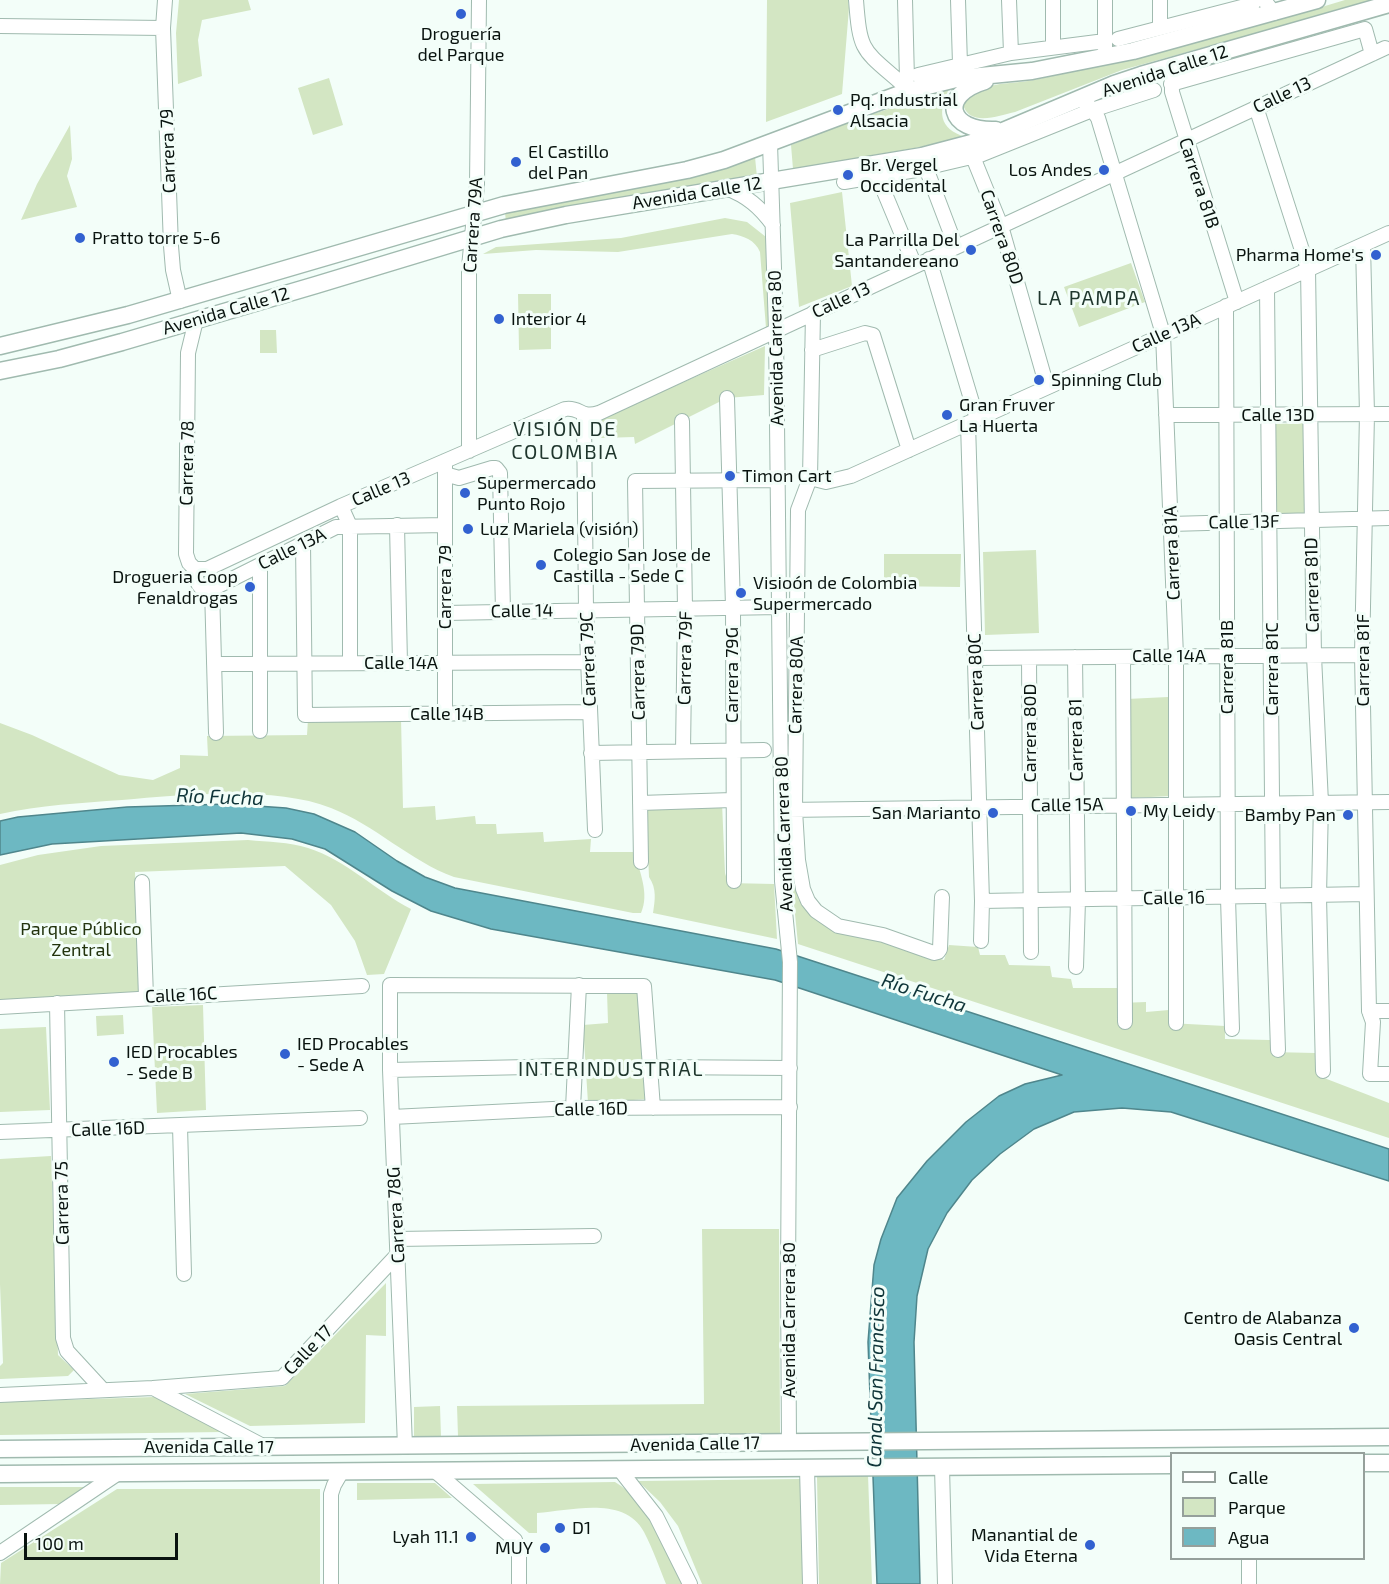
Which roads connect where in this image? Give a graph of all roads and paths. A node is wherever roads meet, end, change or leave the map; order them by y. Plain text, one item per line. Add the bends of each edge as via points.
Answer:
1 (165, 0) edge
2 (479, 0) edge
3 (856, 0) edge
4 (905, 0) edge
5 (958, 0) edge
6 (1009, 0) edge
7 (1053, 0) edge
8 (1105, 0) edge
9 (1160, 0) edge
10 (1207, 0) edge
11 (1317, 0) edge
12 (1264, 5) edge
13 (1389, 6) edge
14 (1207, 16) junction
15 (0, 26) edge
16 (163, 28) junction
17 (1160, 28) junction
18 (1109, 46) junction
19 (1053, 47) junction
20 (1011, 53) junction
21 (960, 64) junction
22 (1179, 64) junction
23 (1012, 73) junction
24 (908, 79) junction
25 (1171, 84) junction
26 (1154, 90) dead end
27 (1086, 104) junction
28 (1256, 107) junction
29 (1006, 130) junction
30 (1185, 140) junction
31 (770, 143) junction
32 (973, 157) junction
33 (926, 168) junction
34 (1114, 173) junction
35 (878, 177) junction
36 (771, 181) junction
37 (844, 182) dead end
38 (726, 188) junction
39 (474, 213) junction
40 (773, 225) junction
41 (1001, 226) junction
42 (1389, 233) edge
43 (472, 237) junction
44 (1363, 245) junction
45 (956, 247) junction
46 (929, 259) junction
47 (915, 266) junction
48 (1308, 269) junction
49 (1267, 288) junction
50 (180, 301) junction
51 (1231, 304) junction
52 (813, 313) junction
53 (196, 320) junction
54 (173, 326) junction
55 (776, 330) junction
56 (1163, 334) junction
57 (0, 346) edge
58 (813, 350) junction
59 (188, 353) junction
60 (0, 371) edge
61 (1047, 387) junction
62 (727, 398) dead end
63 (1311, 414) junction
64 (1367, 414) junction
65 (1389, 414) edge
66 (584, 415) junction
67 (1166, 415) junction
68 (1227, 415) junction
69 (1268, 415) junction
70 (682, 421) dead end
71 (973, 421) junction
72 (909, 450) junction
73 (469, 451) junction
74 (445, 468) junction
75 (810, 478) junction
76 (778, 480) junction
77 (729, 481) junction
78 (683, 482) junction
79 (341, 506) junction
80 (1389, 518) edge
81 (1365, 519) junction
82 (1311, 520) junction
83 (1227, 522) junction
84 (1270, 522) junction
85 (1170, 524) junction
86 (397, 525) junction
87 (445, 525) junction
88 (350, 526) junction
89 (303, 543) junction
90 (260, 565) junction
91 (195, 569) junction
92 (212, 589) junction
93 (733, 607) junction
94 (779, 607) junction
95 (686, 608) junction
96 (637, 609) junction
97 (585, 610) junction
98 (445, 612) junction
99 (503, 612) junction
100 (1362, 655) junction
101 (1176, 656) junction
102 (1227, 656) junction
103 (1272, 656) junction
104 (1314, 656) junction
105 (1075, 657) junction
106 (1123, 657) junction
107 (975, 658) junction
108 (1029, 658) junction
109 (588, 662) junction
110 (304, 663) junction
111 (350, 663) junction
112 (400, 663) junction
113 (445, 663) junction
114 (214, 664) junction
115 (260, 664) junction
116 (590, 712) junction
117 (444, 714) junction
118 (260, 731) dead end
119 (216, 734) dead end
120 (732, 750) junction
121 (764, 750) dead end
122 (683, 751) junction
123 (639, 752) junction
124 (591, 753) junction
125 (732, 800) junction
126 (1364, 802) junction
127 (1389, 802) edge
128 (640, 803) junction
129 (1228, 803) junction
130 (1273, 803) junction
131 (1321, 803) junction
132 (1176, 804) junction
133 (1077, 805) junction
134 (1124, 805) junction
135 (980, 806) junction
136 (1030, 806) junction
137 (788, 810) junction
138 (595, 830) dead end
139 (641, 862) dead end
140 (734, 881) dead end
141 (142, 882) dead end
142 (1366, 894) junction
143 (1319, 896) junction
144 (942, 897) dead end
145 (1176, 897) junction
146 (1273, 897) junction
147 (1228, 898) junction
148 (1031, 899) junction
149 (1124, 899) junction
150 (1078, 900) junction
151 (982, 901) junction
152 (981, 942) dead end
153 (1031, 952) dead end
154 (1076, 967) dead end
155 (579, 985) junction
156 (362, 986) dead end
157 (146, 997) junction
158 (57, 1003) junction
159 (0, 1007) edge
160 (1369, 1011) junction
161 (1389, 1011) edge
162 (1125, 1022) dead end
163 (1176, 1023) dead end
164 (1232, 1029) dead end
165 (1278, 1050) dead end
166 (574, 1065) junction
167 (650, 1067) junction
168 (790, 1068) junction
169 (390, 1070) junction
170 (1323, 1071) dead end
171 (1389, 1074) edge
172 (790, 1107) junction
173 (573, 1108) junction
174 (653, 1108) junction
175 (392, 1117) junction
176 (360, 1118) dead end
177 (180, 1126) junction
178 (60, 1130) junction
179 (0, 1132) edge
180 (594, 1236) dead end
181 (398, 1239) junction
182 (398, 1254) junction
183 (184, 1274) dead end
184 (153, 1388) junction
185 (102, 1389) junction
186 (0, 1395) edge
187 (1389, 1437) edge
188 (789, 1443) junction
189 (405, 1446) junction
190 (265, 1447) junction
191 (0, 1449) edge
192 (1389, 1463) edge
193 (1365, 1464) edge
194 (1170, 1465) edge
195 (936, 1467) junction
196 (807, 1468) junction
197 (620, 1470) junction
198 (435, 1471) junction
199 (341, 1473) junction
200 (0, 1474) edge
201 (117, 1474) junction
202 (0, 1553) edge
203 (1249, 1560) edge
204 (332, 1584) edge
205 (519, 1584) edge
206 (690, 1584) edge
207 (810, 1584) edge
208 (945, 1584) edge
209 (1249, 1584) edge

1 - 16 street, Carrera 79
2 - 39 street, Carrera 79A
3 - 24 street via 858,30 865,50
4 - 24 street
5 - 21 street
6 - 20 street
7 - 19 street
8 - 18 street
9 - 17 street
10 - 14 street
11 - 12 main road, Avenida Calle 12
12 - 14 street
12 - 18 main road, Avenida Calle 12 via 1161,44
13 - 22 main road, Avenida Calle 12
14 - 17 street
15 - 16 street
16 - 50 street, Carrera 79 via 172,252
17 - 18 street
18 - 19 street
18 - 23 main road, Avenida Calle 12
19 - 20 street
20 - 21 street
21 - 24 street
22 - 25 street
22 - 27 main road, Avenida Calle 12 via 1125,80
23 - 29 main road via 965,89 955,109 960,122 967,126
23 - 31 main road, Avenida Calle 12 via 960,78 918,88
25 - 28 street, Calle 13 via 1365,29 1379,51
25 - 30 street, Carrera 81B
26 - 27 street
27 - 29 main road, Avenida Calle 12
27 - 32 street via 1007,146
27 - 34 street, Carrera 81A via 1098,118
28 - 30 street, Calle 13
28 - 48 street, Carrera 81D
29 - 36 main road, Avenida Calle 12 via 939,153
30 - 34 street, Calle 13
30 - 51 street, Carrera 81B
31 - 36 street, Avenida Carrera 80
31 - 39 main road, Avenida Calle 12 via 687,170
32 - 33 street
32 - 41 street, Carrera 80D
33 - 35 street
33 - 45 street
34 - 41 street, Calle 13
34 - 56 street, Carrera 81A
35 - 37 street
35 - 47 street
36 - 38 main road, Avenida Calle 12
36 - 40 street, Avenida Carrera 80
38 - 40 street via 759,207
38 - 43 main road, Avenida Calle 12 via 566,214
39 - 43 street, Carrera 79A
39 - 50 main road, Avenida Calle 12
40 - 55 street, Avenida Carrera 80
41 - 45 street, Calle 13
41 - 61 street, Carrera 80D
42 - 44 street, Calle 13A
43 - 53 main road, Avenida Calle 12
43 - 73 street, Carrera 79A
44 - 48 street, Calle 13A
44 - 64 street, Carrera 81F
45 - 46 street, Calle 13
46 - 47 street, Calle 13
46 - 71 street, Carrera 80C
47 - 52 street, Calle 13
48 - 49 street, Calle 13A
48 - 63 street, Carrera 81D
49 - 51 street, Calle 13A
49 - 69 street, Carrera 81C
50 - 57 main road, Avenida Calle 12
51 - 56 street, Calle 13A
51 - 68 street, Carrera 81B
52 - 55 street, Calle 13
52 - 58 street, Carrera 80A
53 - 54 main road, Avenida Calle 12
53 - 59 street, Carrera 78
54 - 59 street, Carrera 78
54 - 60 main road, Avenida Calle 12 via 83,353
55 - 66 street, Calle 13 via 599,412
55 - 76 street, Avenida Carrera 80
56 - 61 street, Calle 13A
56 - 67 street, Carrera 81A
58 - 72 street via 873,335
58 - 75 street, Carrera 80A
59 - 91 street, Carrera 78 via 186,554
61 - 71 street, Calle 13A
62 - 77 street, Carrera 79G
63 - 64 street, Calle 13D
63 - 69 street, Calle 13D
63 - 82 street, Carrera 81D
64 - 65 street, Calle 13D
64 - 81 street, Carrera 81F
66 - 73 street, Calle 13 via 573,408 565,409
66 - 97 street, Carrera 79C
67 - 68 street, Calle 13D
67 - 85 street, Carrera 81A
68 - 69 street, Calle 13D
68 - 83 street, Carrera 81B
69 - 84 street, Carrera 81C
70 - 78 street, Carrera 79F
71 - 72 street, Calle 13A
71 - 107 street, Carrera 80C
72 - 75 street, Calle 13A via 834,481
73 - 74 street, Calle 13
74 - 79 street, Calle 13
74 - 87 street, Carrera 79
74 - 99 street via 459,478 492,468 500,473
75 - 137 street, Carrera 80A via 798,510
76 - 77 street
76 - 94 street, Avenida Carrera 80
77 - 78 street
77 - 93 street, Carrera 79G
78 - 95 street, Carrera 79F
78 - 96 street, Carrera 79D via 635,481
79 - 88 street
79 - 91 street, Calle 13 via 207,569
80 - 81 street, Calle 13F
81 - 82 street, Calle 13F
81 - 100 street, Carrera 81F
82 - 84 street, Calle 13F
82 - 104 street, Carrera 81D
83 - 84 street, Calle 13F
83 - 85 street, Calle 13F
83 - 102 street, Carrera 81B
84 - 103 street, Carrera 81C
85 - 101 street, Carrera 81A
86 - 87 street, Calle 13A
86 - 88 street, Calle 13A
86 - 112 street
87 - 98 street, Carrera 79
88 - 89 street, Calle 13A via 336,527
88 - 111 street
89 - 90 street, Calle 13A
89 - 110 street
90 - 92 street, Calle 13A
90 - 115 street
91 - 92 street via 200,588
92 - 114 street
93 - 94 street, Calle 14
93 - 95 street, Calle 14
93 - 120 street, Carrera 79G
94 - 137 street, Avenida Carrera 80
95 - 96 street, Calle 14
95 - 122 street, Carrera 79F
96 - 97 street, Calle 14
96 - 123 street, Carrera 79D
97 - 99 street, Calle 14
97 - 109 street, Carrera 79C
98 - 99 street, Calle 14
98 - 113 street, Carrera 79
100 - 104 street, Calle 14A
100 - 126 street, Carrera 81F
101 - 102 street, Calle 14A
101 - 106 street, Calle 14A
101 - 132 street, Carrera 81A
102 - 103 street, Calle 14A
102 - 129 street, Carrera 81B
103 - 104 street, Calle 14A
103 - 130 street, Carrera 81C
104 - 131 street, Carrera 81D
105 - 106 street, Calle 14A
105 - 108 street, Calle 14A
105 - 133 street, Carrera 81
106 - 134 street
107 - 108 street, Calle 14A
107 - 135 street, Carrera 80C
108 - 136 street, Carrera 80D
109 - 113 street, Calle 14A
109 - 116 street, Carrera 79C
110 - 111 street, Calle 14A
110 - 115 street, Calle 14A
110 - 117 street, Calle 14B via 305,715
111 - 112 street, Calle 14A
112 - 113 street, Calle 14A
113 - 117 street, Carrera 79
114 - 115 street, Calle 14A
114 - 119 street
115 - 118 street
116 - 117 street, Calle 14B
116 - 124 street, Carrera 79C
120 - 121 street
120 - 122 street
120 - 125 street, Carrera 79G
122 - 123 street
123 - 124 street
123 - 128 street, Carrera 79D
124 - 138 street, Carrera 79C
125 - 128 street
125 - 140 street, Carrera 79G
126 - 127 street, Calle 15A
126 - 131 street, Calle 15A
126 - 142 street, Carrera 81F
128 - 139 street, Carrera 79D
129 - 130 street, Calle 15A
129 - 132 street, Calle 15A
129 - 147 street, Carrera 81B
130 - 131 street, Calle 15A
130 - 146 street, Carrera 81C
131 - 143 street, Carrera 81D
132 - 134 street, Calle 15A
132 - 145 street, Carrera 81A
133 - 134 street, Calle 15A
133 - 136 street, Calle 15A
133 - 150 street, Carrera 81
134 - 149 street
135 - 136 street, Calle 15A
135 - 137 street, Calle 15A
135 - 151 street, Carrera 80C
136 - 148 street, Carrera 80D
137 - 144 street, Carrera 80A via 808,901 838,926 938,952
137 - 168 street, Avenida Carrera 80 via 782,881 789,936
141 - 157 street
142 - 143 street, Calle 16
142 - 160 street, Carrera 81F
143 - 146 street, Calle 16
143 - 170 street, Carrera 81D
145 - 147 street, Calle 16
145 - 149 street, Calle 16
145 - 163 street, Carrera 81A
146 - 147 street, Calle 16
146 - 165 street, Carrera 81C
147 - 164 street, Carrera 81B
148 - 150 street, Calle 16
148 - 151 street, Calle 16
148 - 153 street, Carrera 80D
149 - 150 street, Calle 16
149 - 162 street
150 - 154 street, Carrera 81
151 - 152 street, Carrera 80C
155 - 166 street
155 - 167 street via 644,986
155 - 169 street, Carrera 78G via 390,985
156 - 157 street, Calle 16C
157 - 158 street, Calle 16C
158 - 159 street, Calle 16C
158 - 178 street, Carrera 75
160 - 161 street
160 - 171 street, Carrera 81F via 1373,1022 1370,1074
166 - 169 street
166 - 173 street
167 - 168 street
167 - 174 street
168 - 172 street, Avenida Carrera 80
169 - 175 street, Carrera 78G
172 - 174 street, Calle 16D
172 - 188 street, Avenida Carrera 80
173 - 174 street, Calle 16D
173 - 175 street, Calle 16D
175 - 181 street, Carrera 78G
176 - 177 street, Calle 16D
177 - 178 street, Calle 16D
177 - 183 street
178 - 179 street, Calle 16D
178 - 185 street, Carrera 75 via 63,1338 67,1352
180 - 181 street
181 - 182 street, Carrera 78G
182 - 184 street, Calle 17 via 282,1378
182 - 189 street, Carrera 78G
184 - 185 street, Calle 17
184 - 190 street, Calle 17
185 - 186 street, Calle 17
187 - 188 main road, Avenida Calle 17
188 - 189 main road, Avenida Calle 17
189 - 190 main road, Avenida Calle 17
190 - 191 main road, Avenida Calle 17
192 - 193 main road
194 - 195 main road, Avenida Calle 17
195 - 196 main road, Avenida Calle 17
195 - 208 street
196 - 197 main road, Avenida Calle 17
196 - 207 street
197 - 198 main road, Avenida Calle 17
197 - 206 street via 656,1516
198 - 199 main road, Avenida Calle 17
198 - 205 street via 515,1540
199 - 201 main road, Avenida Calle 17
199 - 204 street via 332,1494
200 - 201 main road, Avenida Calle 17
201 - 202 street
203 - 209 street

